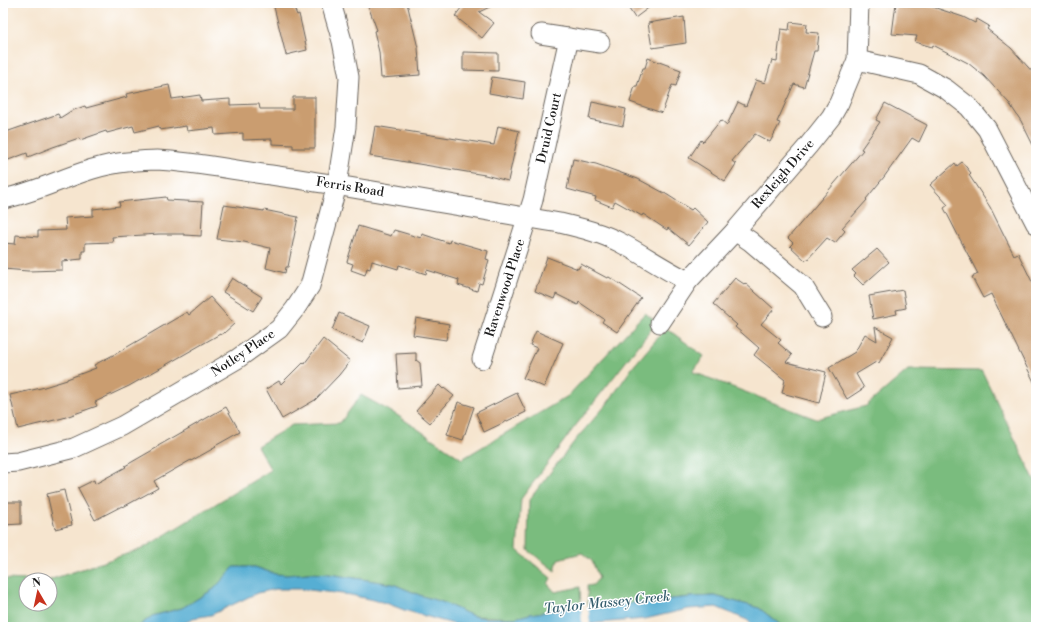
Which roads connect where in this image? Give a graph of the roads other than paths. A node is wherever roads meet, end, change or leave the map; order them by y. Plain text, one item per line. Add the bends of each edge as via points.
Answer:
1 (331, 3) edge
2 (859, 3) edge
3 (541, 34) dead end
4 (569, 38) junction
5 (600, 43) dead end
6 (857, 60) junction
7 (337, 185) junction
8 (3, 198) edge
9 (528, 218) junction
10 (1036, 224) edge
11 (735, 231) junction
12 (688, 281) junction
13 (822, 317) dead end
14 (660, 323) dead end
15 (482, 359) dead end
16 (3, 463) edge

1 - 7 street, Notley Place via 349,77 346,127
2 - 6 street, Rexleigh Drive
3 - 4 street
4 - 5 street
4 - 9 street, Druid Court
6 - 10 street via 919,74 946,89 969,107 987,129
6 - 11 street, Rexleigh Drive via 831,117
7 - 8 street, Ferris Road via 156,160 125,162 97,168
7 - 9 street, Ferris Road
7 - 16 street, Notley Place via 310,286 279,329 237,359 122,426 74,448 18,462
9 - 12 street, Ferris Road via 592,231 620,242
9 - 15 street, Ravenwood Place
11 - 12 street, Rexleigh Drive
11 - 13 street via 803,286
12 - 14 street, Rexleigh Drive

